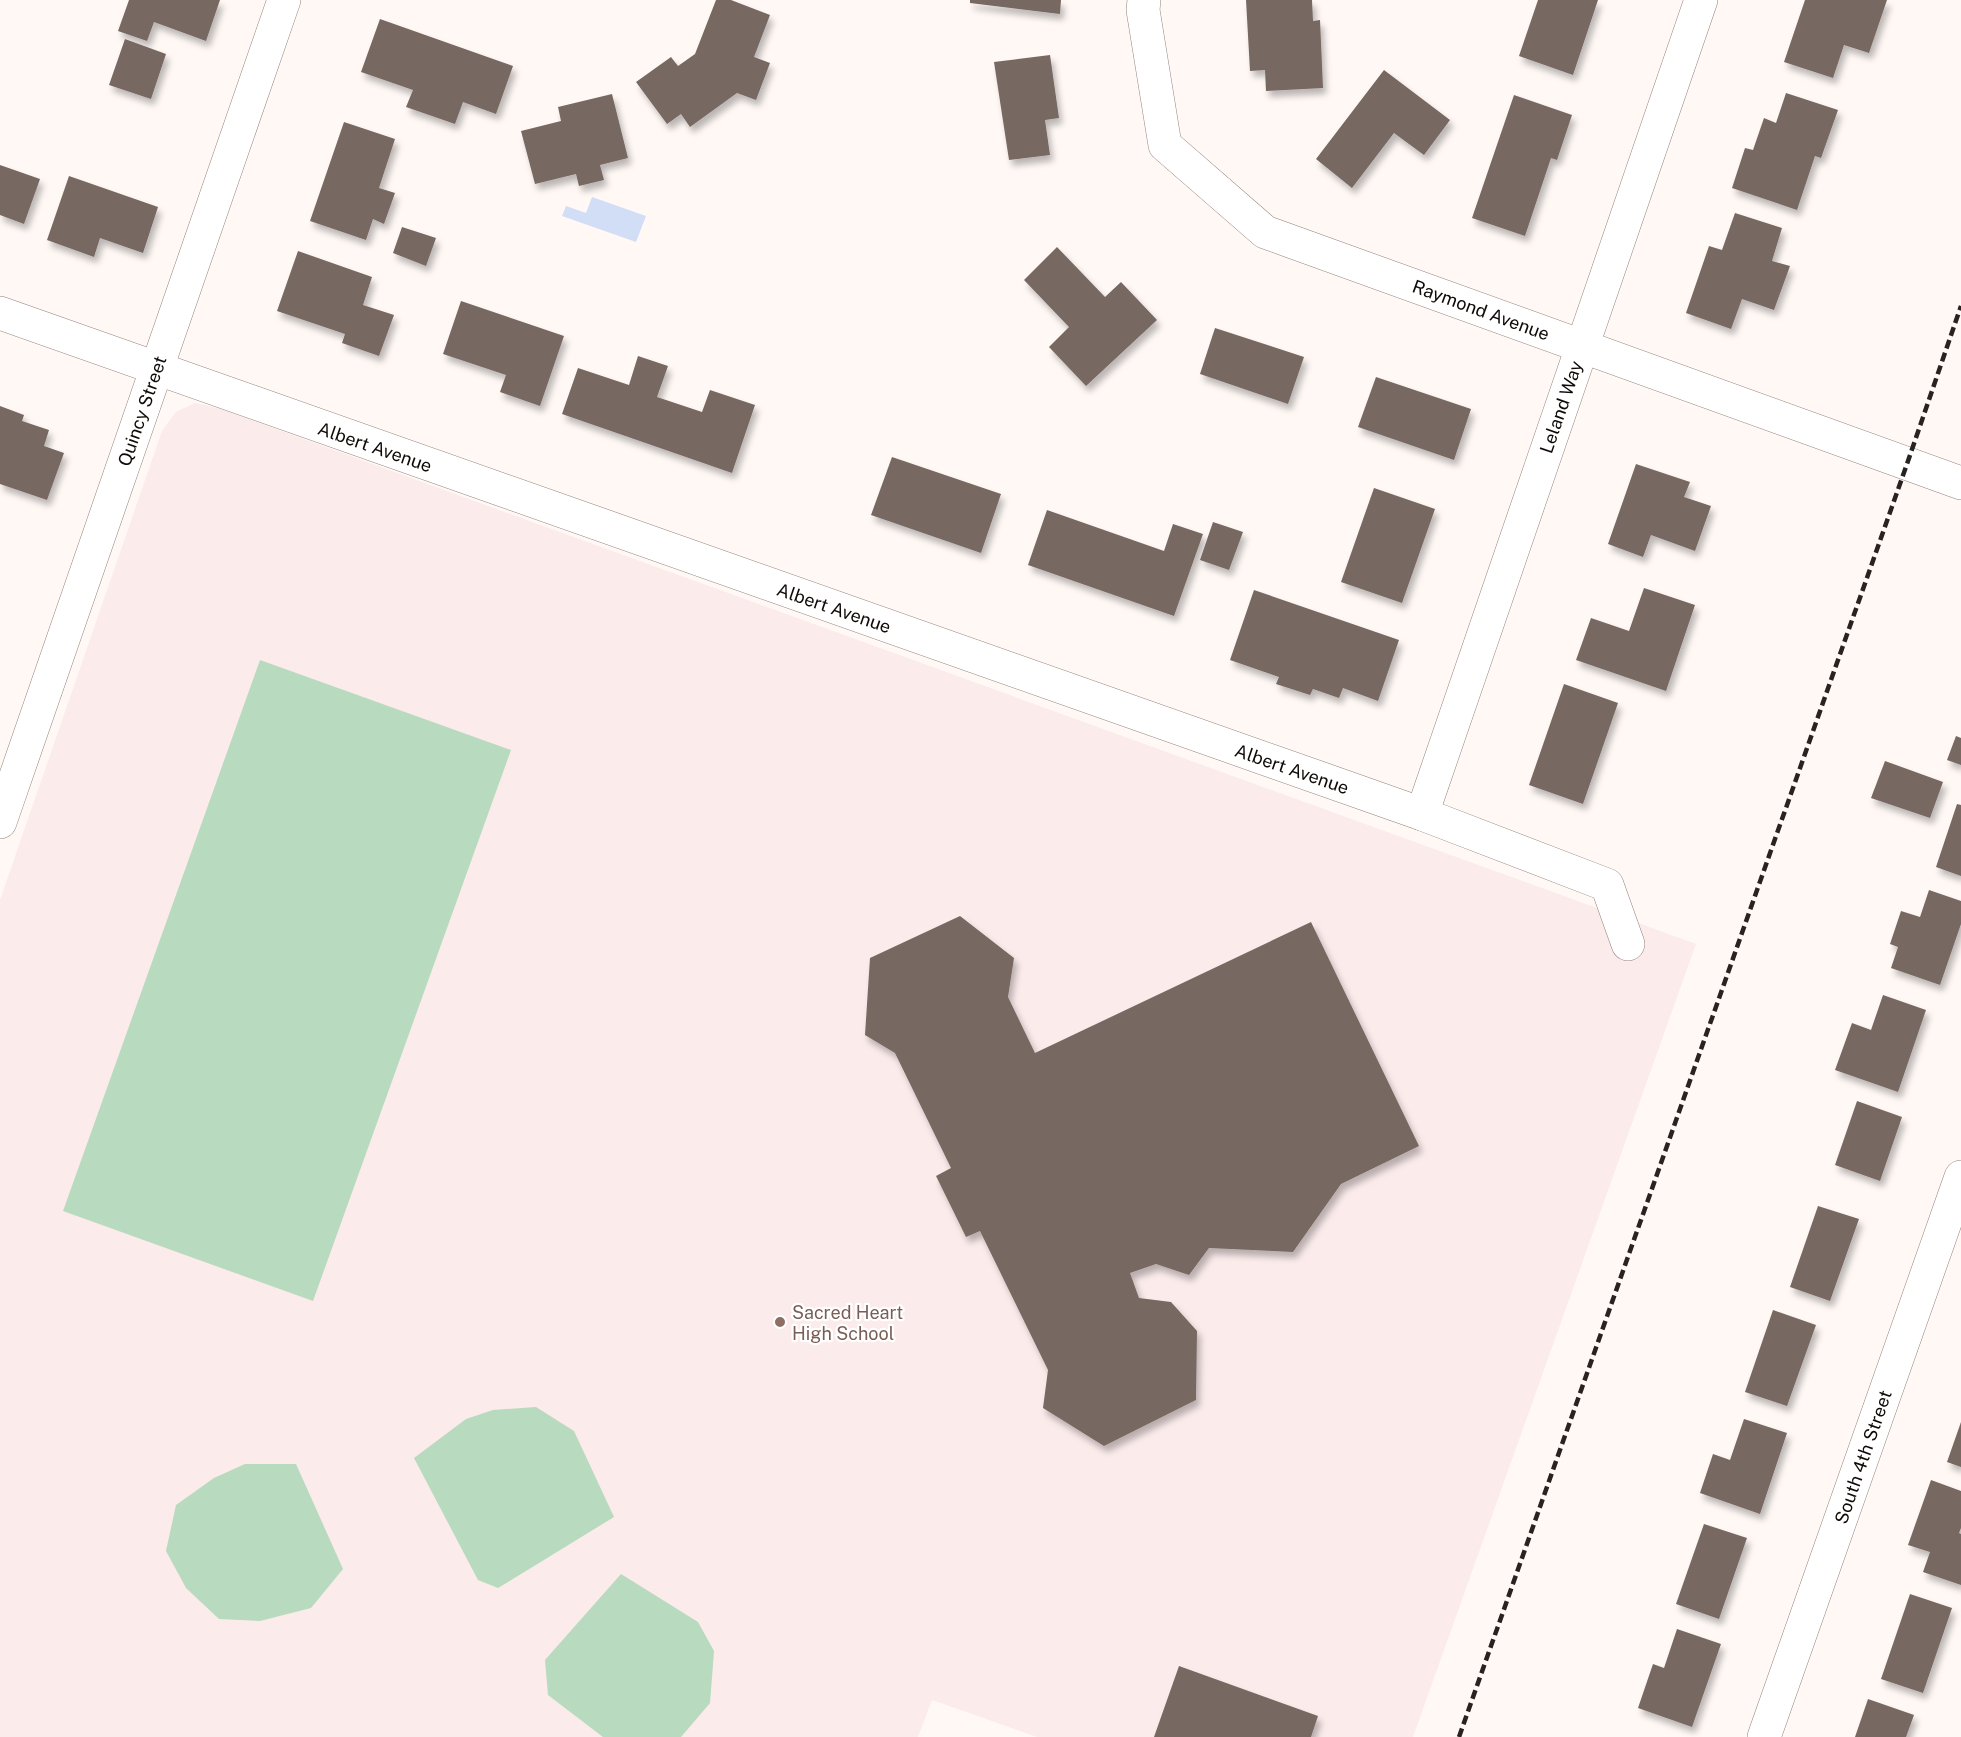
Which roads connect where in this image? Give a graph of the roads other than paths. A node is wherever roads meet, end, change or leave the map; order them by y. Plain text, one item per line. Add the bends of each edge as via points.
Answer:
1 (284, 0) edge
2 (1144, 0) edge
3 (1701, 0) edge
4 (0, 313) edge
5 (1581, 346) junction
6 (157, 370) junction
7 (1961, 483) edge
8 (1422, 814) junction
9 (0, 822) edge
10 (1628, 944) dead end
11 (1961, 1177) edge
12 (1764, 1737) edge

1 - 6 street, Quincy Street
2 - 5 street, Raymond Avenue via 1165,145 1265,232
3 - 5 street, Leland Way
4 - 6 street, Albert Avenue
5 - 7 street, Raymond Avenue
5 - 8 street, Leland Way
6 - 8 street, Albert Avenue
6 - 9 street, Quincy Street
8 - 10 street, Albert Avenue via 1607,885
11 - 12 street, South 4th Street

